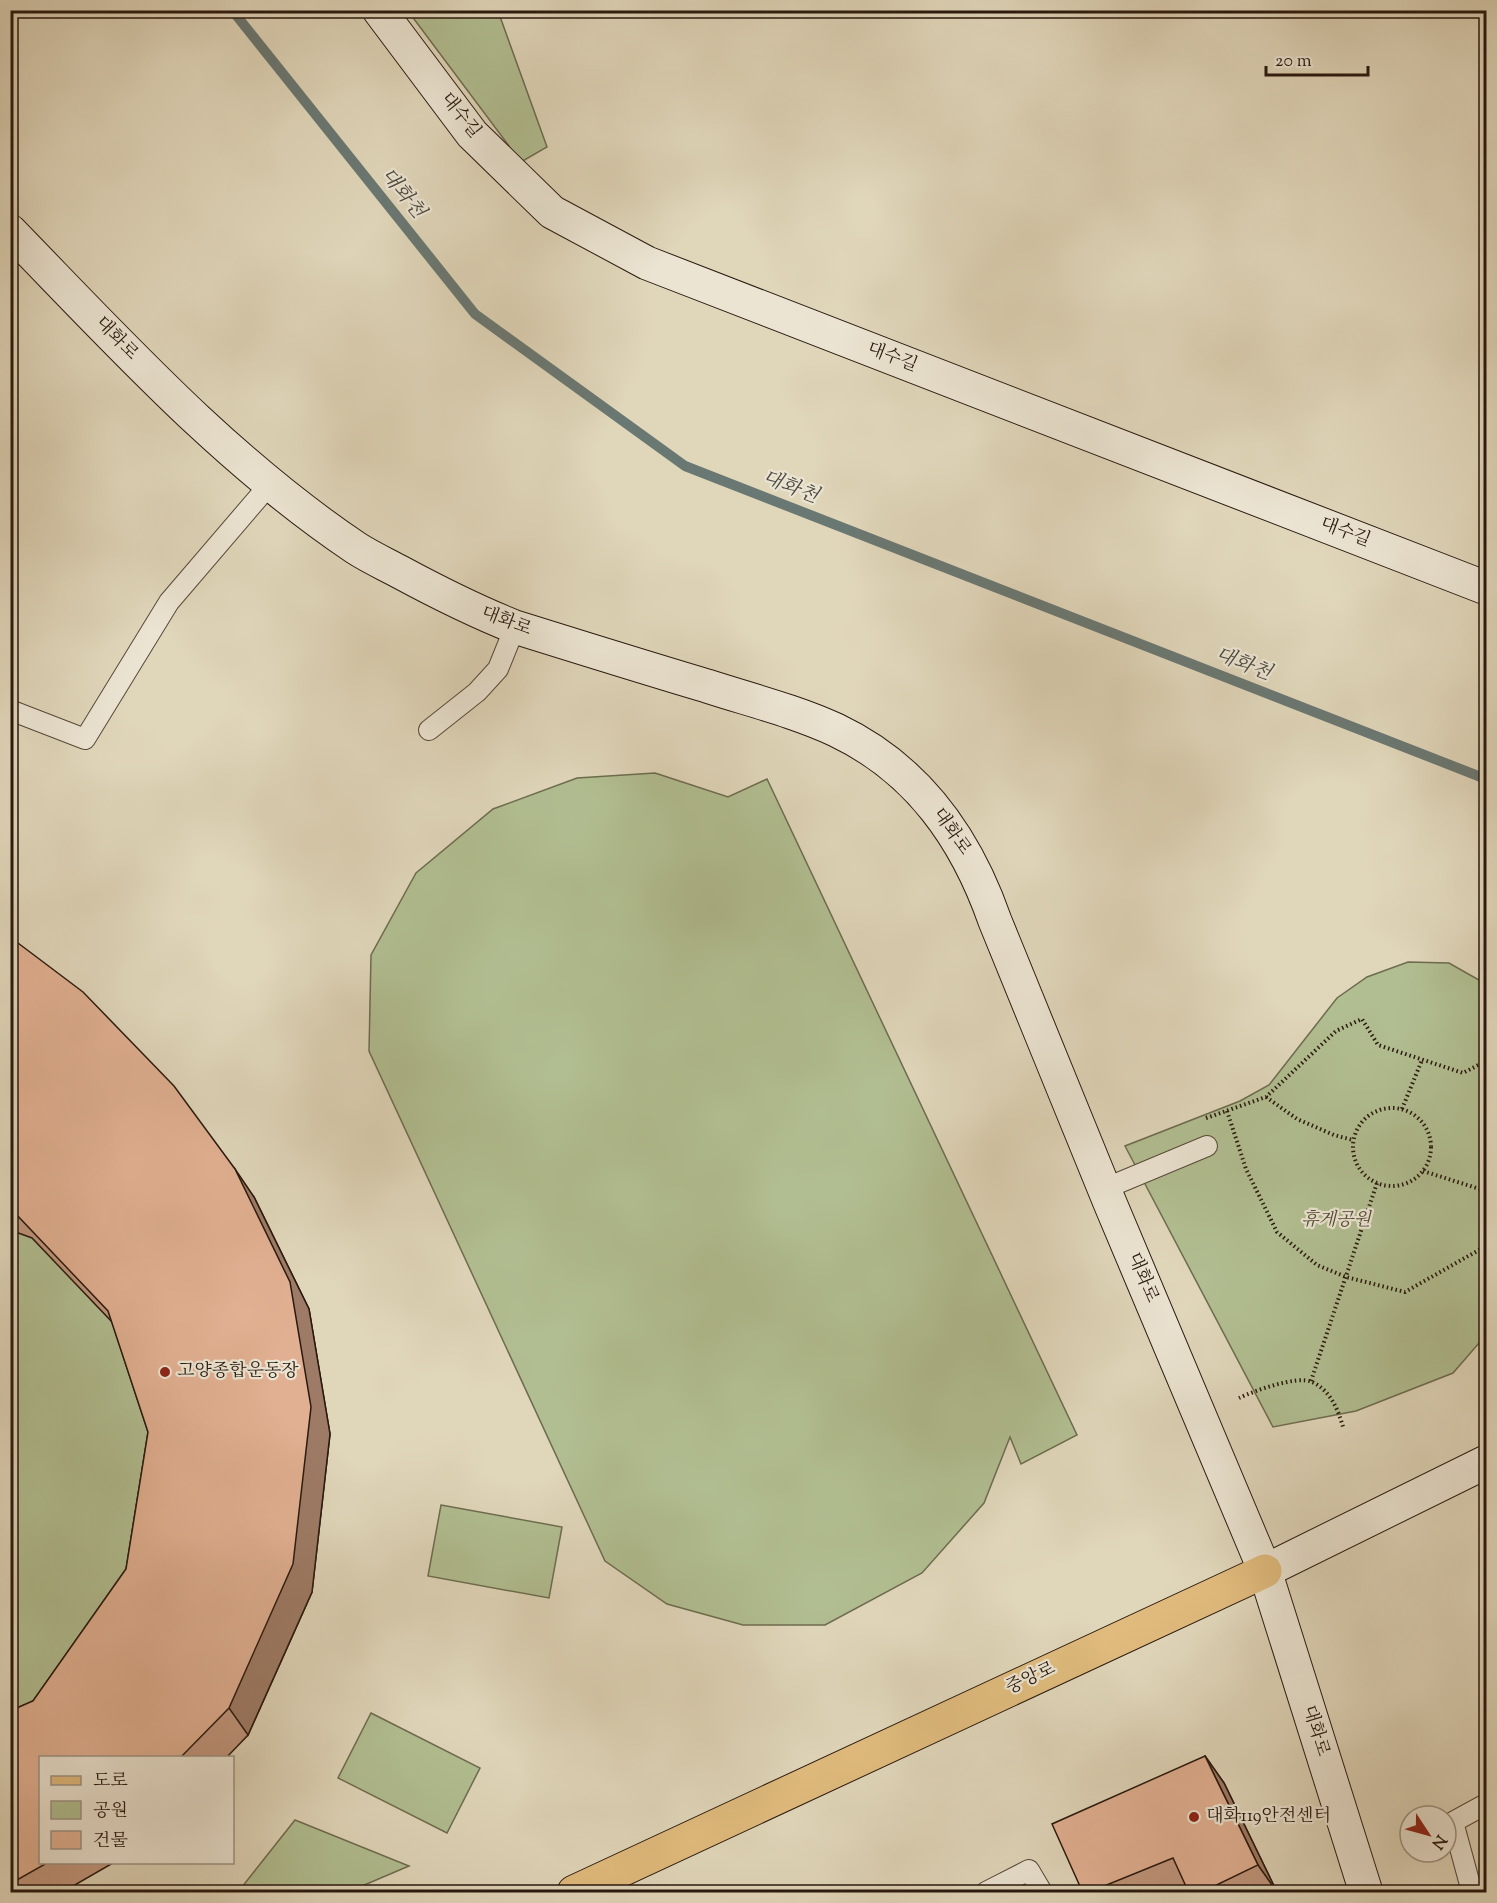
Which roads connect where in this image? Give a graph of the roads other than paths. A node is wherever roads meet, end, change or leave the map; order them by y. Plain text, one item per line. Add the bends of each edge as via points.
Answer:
1 (379, 10) edge
2 (10, 231) edge
3 (270, 484) junction
4 (1486, 588) edge
5 (515, 627) junction
6 (10, 710) edge
7 (429, 730) dead end
8 (1208, 1146) dead end
9 (1104, 1189) junction
10 (1486, 1462) edge
11 (1265, 1571) junction
12 (1486, 1804) edge
13 (574, 1893) edge
14 (986, 1893) edge
15 (1041, 1893) edge
16 (1366, 1893) edge
17 (1472, 1893) edge

1 - 4 street, 대수길 via 472,134 552,212 647,263
2 - 3 street, 대화로 via 190,414
3 - 5 street, 대화로 via 358,549
3 - 6 lane via 169,602 85,739
5 - 7 lane via 498,669 477,692
5 - 9 street, 대화로 via 809,719 863,745 899,771 951,829 984,888
8 - 9 lane
9 - 11 street, 대화로
10 - 11 street, 중앙로
11 - 13 main road, 중앙로
11 - 16 street, 대화로
12 - 17 lane via 1453,1821
14 - 15 lane via 1029,1870

